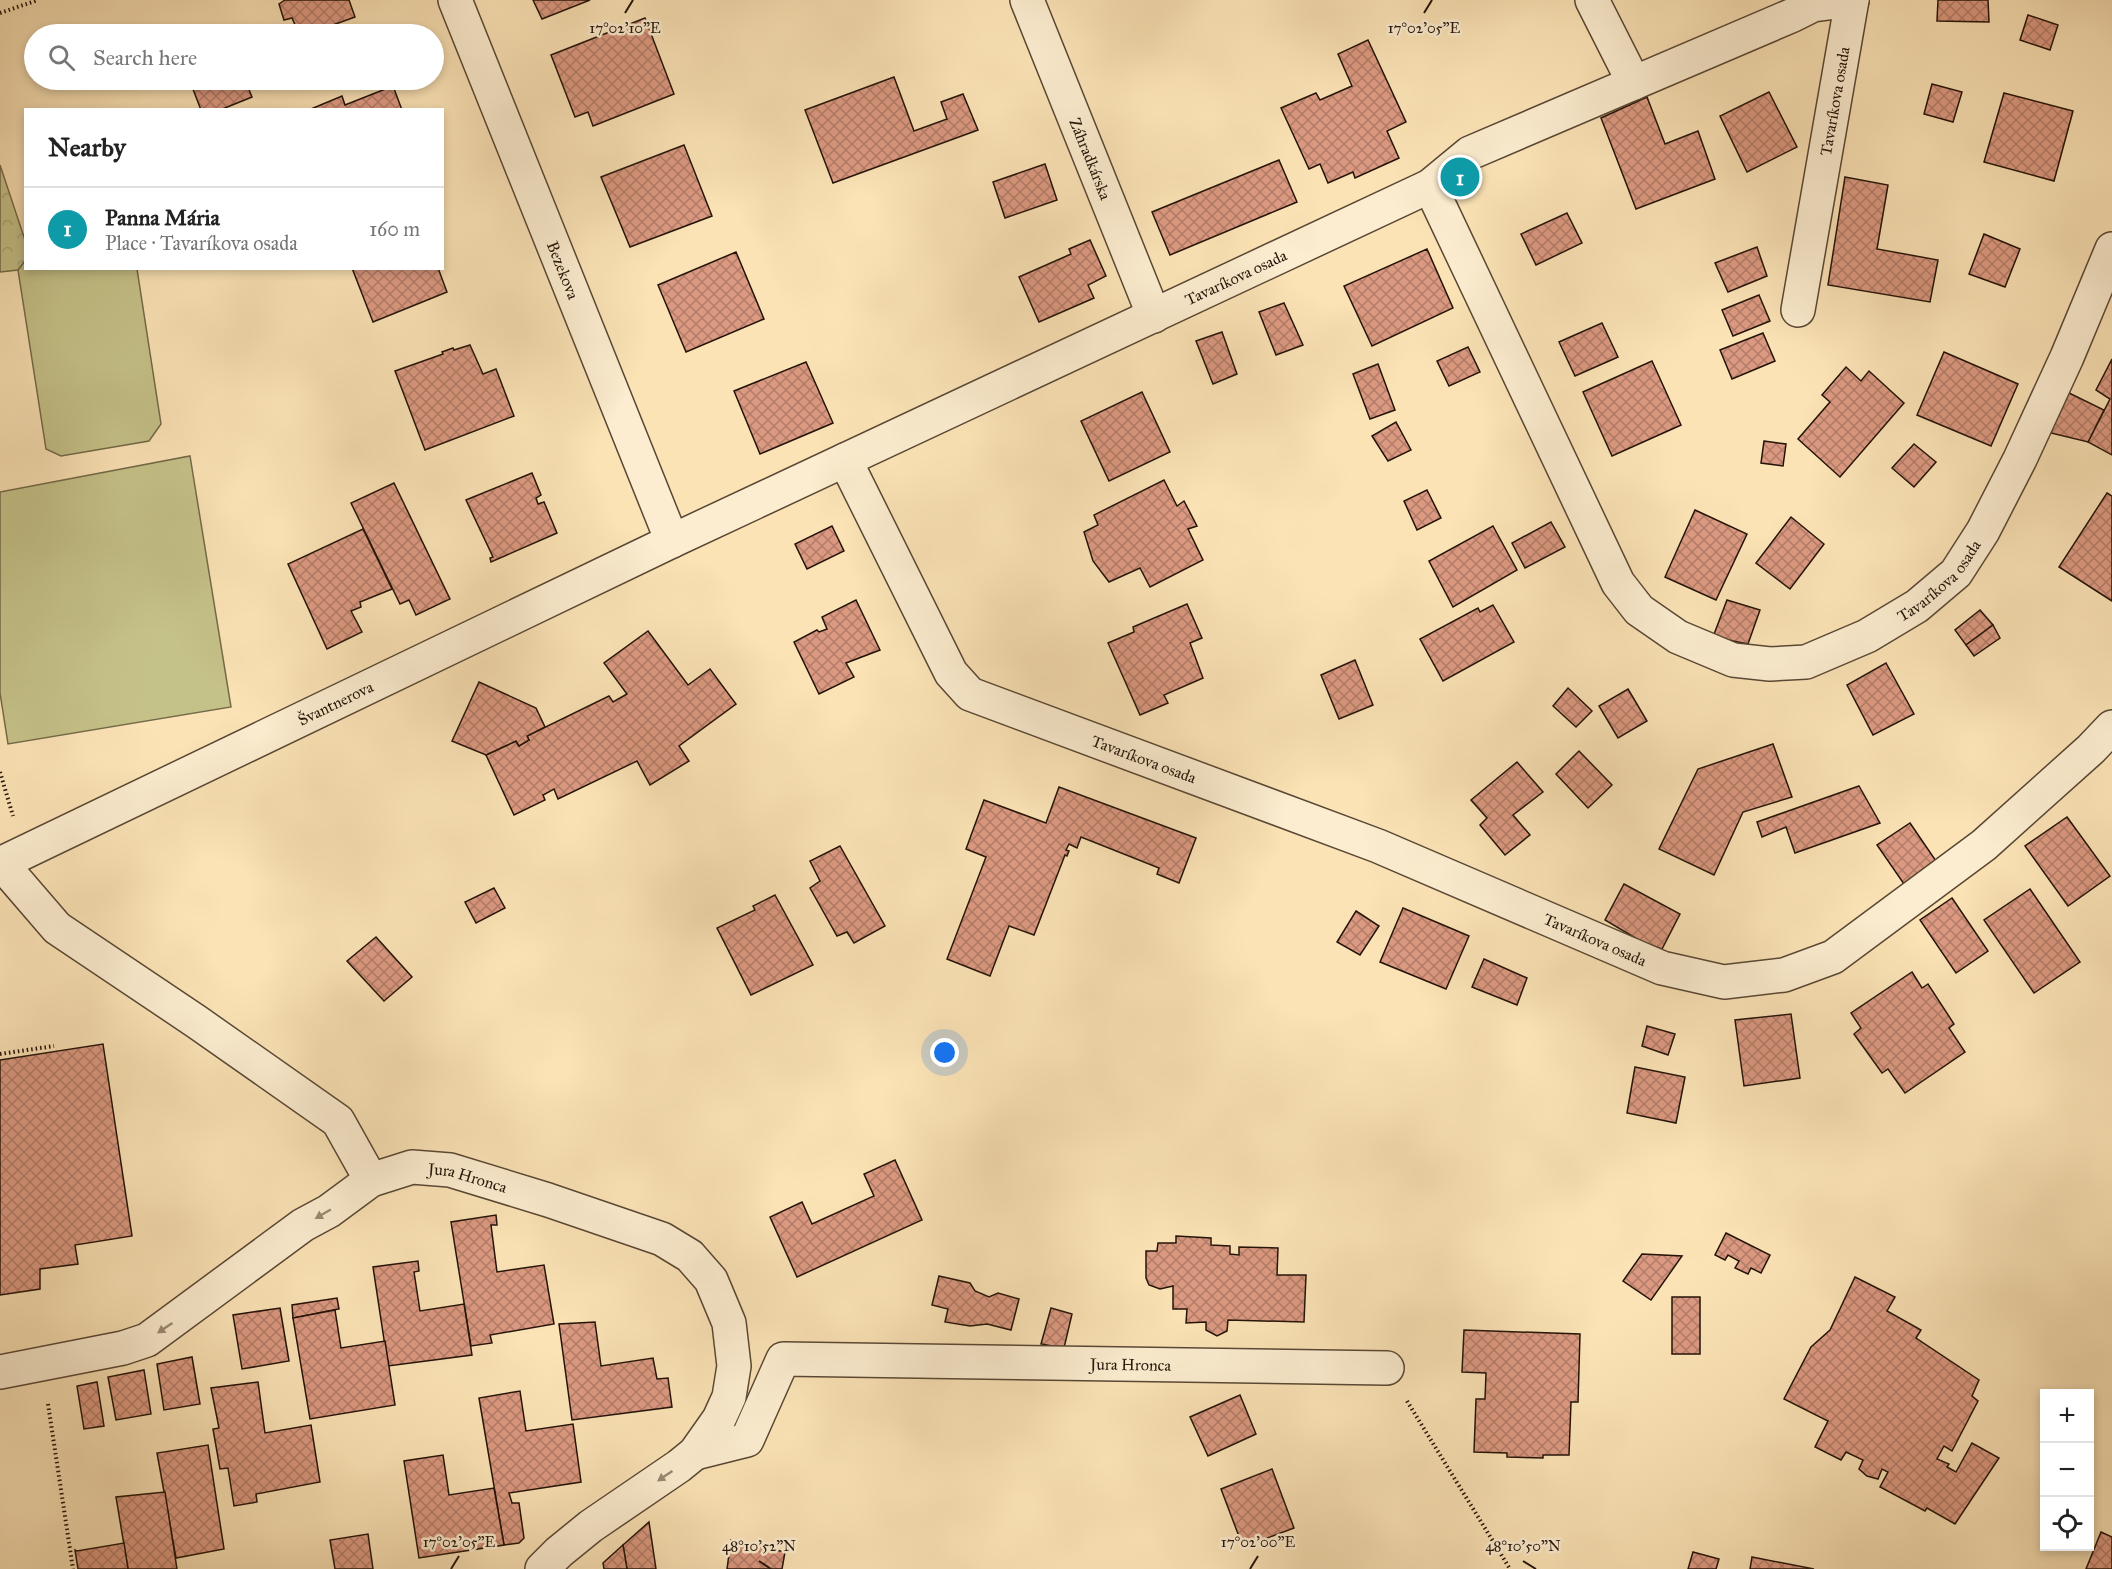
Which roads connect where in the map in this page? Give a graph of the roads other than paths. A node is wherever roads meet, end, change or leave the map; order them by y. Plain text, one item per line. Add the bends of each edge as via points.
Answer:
1 (455, 0) edge
2 (1027, 0) edge
3 (1592, 0) edge
4 (1852, 0) edge
5 (1634, 84) junction
6 (1431, 186) junction
7 (2112, 249) edge
8 (1798, 310) dead end
9 (1154, 316) junction
10 (845, 460) junction
11 (672, 541) junction
12 (2112, 728) edge
13 (1, 864) edge
14 (371, 1180) junction
15 (1387, 1368) road end
16 (0, 1372) edge
17 (695, 1453) junction
18 (542, 1569) edge

1 - 11 street, Bezekova
2 - 9 street, Záhradkárska
3 - 5 street
4 - 5 street, Tavaríkova osada via 1813,5
4 - 8 street, Tavaríkova osada
5 - 6 street, Tavaríkova osada via 1470,153
6 - 7 street, Tavaríkova osada via 1618,583 1639,610 1678,637 1733,660 1770,664 1806,662 1866,636 1917,606 1956,573 2020,459
6 - 9 street, Tavaríkova osada
9 - 10 street, Tavaríkova osada
10 - 11 street, Švantnerova
10 - 12 street, Tavaríkova osada via 951,673 970,693 1378,846 1662,968 1724,982 1784,975 1833,957 1984,845
11 - 13 street, Švantnerova
13 - 14 street via 57,927 338,1121
14 -> 16 street, Jura Hronca via 147,1340
14 - 17 street, Jura Hronca via 412,1167 450,1170 678,1246 711,1280 729,1323 734,1366 729,1396 719,1419
15 - 17 street, Jura Hronca via 783,1359 747,1440
17 -> 18 street, Jura Hronca via 591,1526

